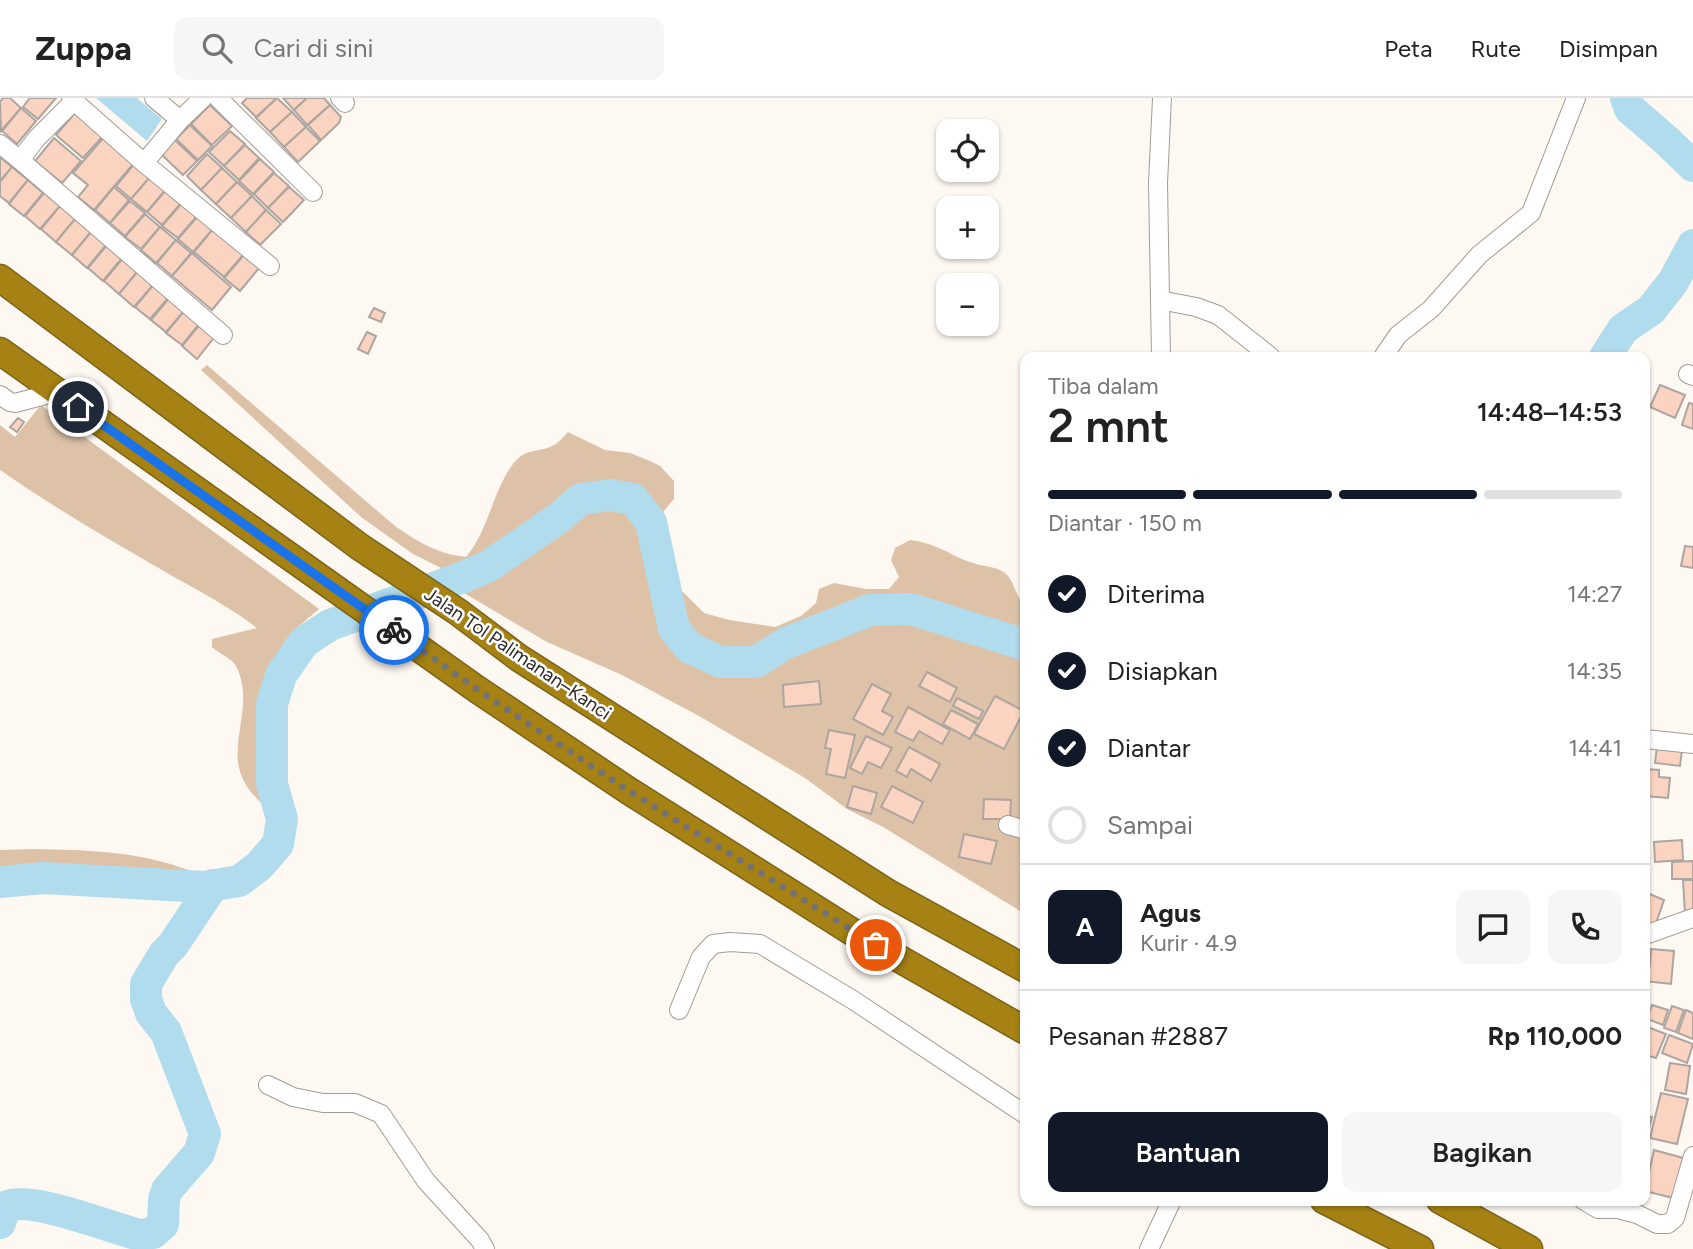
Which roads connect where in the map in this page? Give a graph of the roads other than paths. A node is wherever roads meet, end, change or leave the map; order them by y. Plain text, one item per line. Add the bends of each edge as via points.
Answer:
1 (155, 98) edge
2 (203, 98) edge
3 (218, 98) edge
4 (1162, 98) edge
5 (1576, 98) edge
6 (73, 99) edge
7 (180, 120) junction
8 (0, 144) edge
9 (20, 160) junction
10 (144, 163) junction
11 (313, 192) dead end
12 (270, 266) dead end
13 (0, 278) edge
14 (1160, 300) junction
15 (223, 335) dead end
16 (0, 351) edge
17 (1161, 352) edge
18 (1265, 352) edge
19 (1386, 352) edge
20 (57, 392) junction
21 (0, 395) edge
22 (1650, 739) edge
23 (1693, 744) edge
24 (1693, 918) edge
25 (1650, 933) edge
26 (1020, 966) edge
27 (679, 1010) dead end
28 (1020, 1028) edge
29 (268, 1085) dead end
30 (1020, 1111) edge
31 (1693, 1156) edge
32 (1163, 1206) edge
33 (1336, 1206) edge
34 (1451, 1206) edge
35 (1593, 1206) edge
36 (485, 1249) edge
37 (1149, 1249) edge
38 (1420, 1249) edge
39 (1529, 1249) edge

1 - 7 street
2 - 7 street
3 - 11 street
4 - 14 street
5 - 19 street via 1531,213 1479,255
6 - 9 street
6 - 10 street
7 - 10 street
8 - 9 street
9 - 15 street
10 - 12 street
13 - 26 highway, Jalan Tol Palimanan–Kanci via 360,547 519,658 865,878
14 - 17 street
14 - 18 street via 1217,315
16 - 20 highway
20 - 21 street via 15,403
20 - 28 highway via 478,690 629,791 854,933
22 - 23 street
24 - 25 street
27 - 30 street via 701,957 713,944 760,944
29 - 36 street via 293,1097 355,1103 381,1114 426,1181
31 - 35 street via 1675,1218 1668,1224
32 - 37 street
33 - 38 highway
34 - 39 highway

